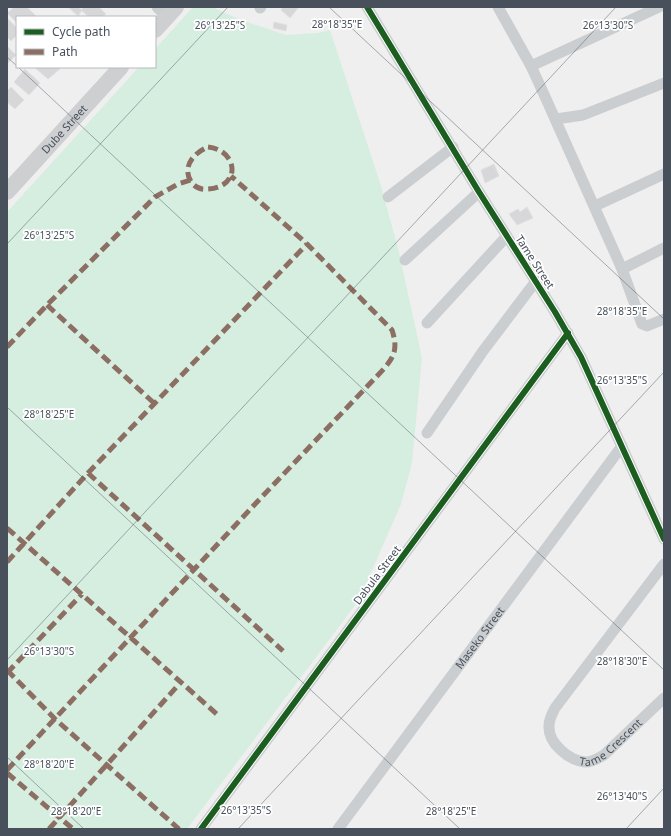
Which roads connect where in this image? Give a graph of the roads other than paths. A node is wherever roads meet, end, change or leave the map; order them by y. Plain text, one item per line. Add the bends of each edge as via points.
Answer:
1 (367, 7) edge
2 (499, 7) edge
3 (659, 7) edge
4 (167, 10) edge
5 (156, 28) edge
6 (531, 66) junction
7 (120, 68) edge
8 (664, 83) edge
9 (556, 119) junction
10 (453, 148) junction
11 (664, 174) edge
12 (7, 192) edge
13 (479, 192) junction
14 (388, 198) dead end
15 (595, 206) junction
16 (506, 237) junction
17 (664, 248) edge
18 (405, 260) dead end
19 (622, 269) junction
20 (536, 281) junction
21 (664, 319) edge
22 (427, 323) dead end
23 (568, 333) junction
24 (427, 433) dead end
25 (622, 446) junction
26 (664, 539) edge
27 (664, 564) edge
28 (664, 698) edge
29 (201, 829) edge
30 (338, 829) edge

1 - 10 street, Tame Street
2 - 6 street
3 - 6 street
4 - 5 street
6 - 9 street
7 - 12 street, Dube Street
8 - 9 street via 583,115
9 - 15 street
10 - 13 street, Tame Street
10 - 14 street
11 - 15 street
13 - 16 street, Tame Street
13 - 18 street
15 - 19 street
16 - 20 street, Tame Street
16 - 22 street, Tame Street
17 - 19 street
19 - 21 street via 642,324 647,326
20 - 23 street, Tame Street
20 - 24 street, Tame Street via 483,351
23 - 25 street, Tame Street via 582,357
23 - 29 street, Dabula Street
25 - 26 street, Tame Street
25 - 30 street, Maseko Street
27 - 28 street, Tame Crescent via 555,708 548,724 551,738 556,746 580,761 594,760 604,755

